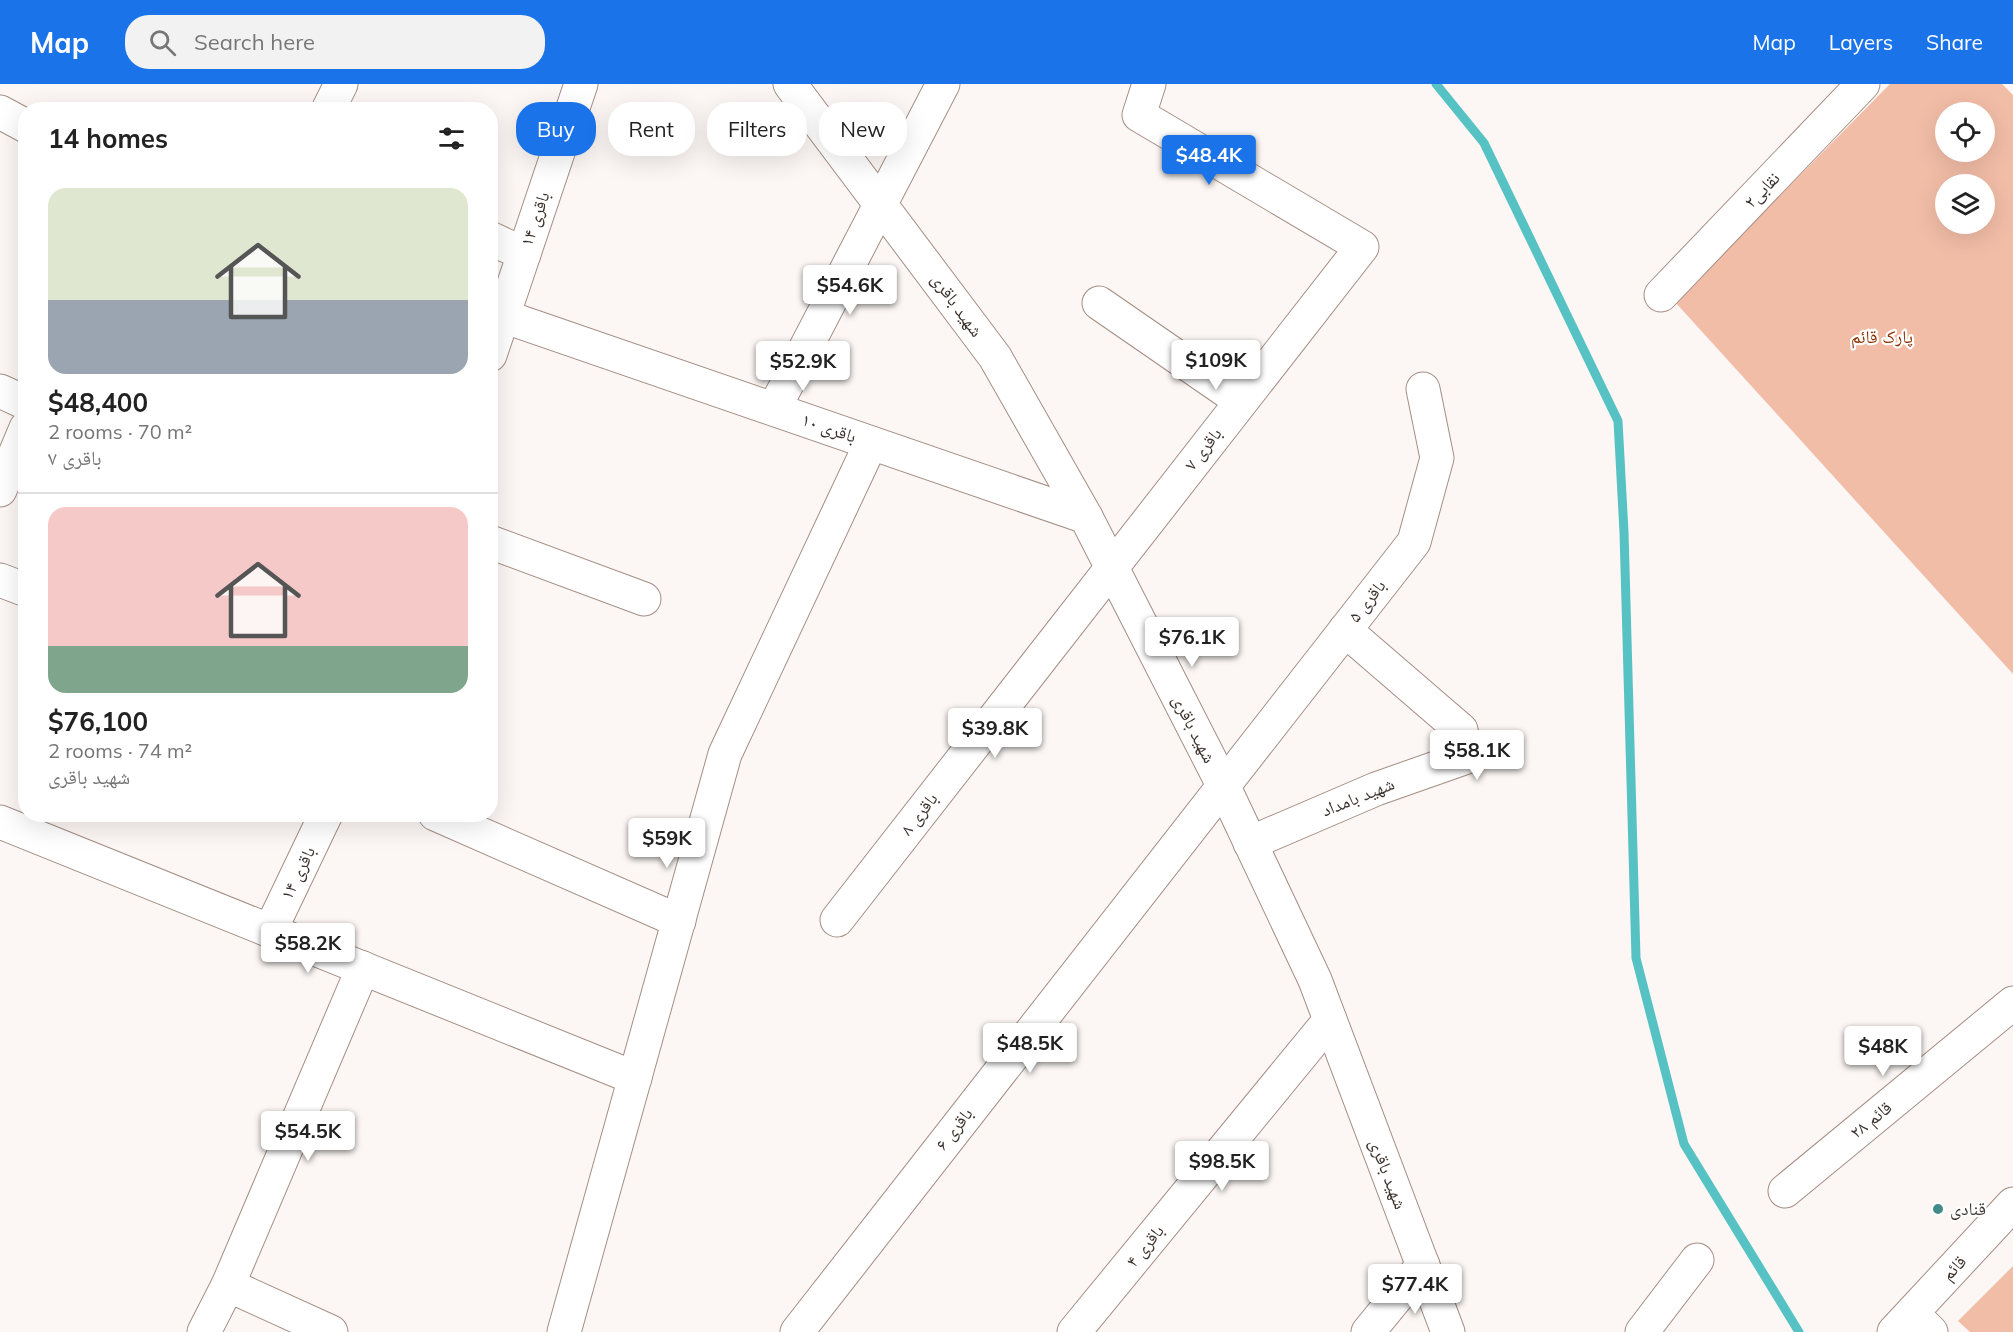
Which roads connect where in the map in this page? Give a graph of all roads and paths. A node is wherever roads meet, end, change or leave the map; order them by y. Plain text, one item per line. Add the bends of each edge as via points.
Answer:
1 (341, 84) edge
2 (581, 84) edge
3 (790, 84) edge
4 (943, 84) edge
5 (1149, 84) edge
6 (1863, 84) edge
7 (332, 102) edge
8 (0, 112) edge
9 (18, 122) edge
10 (880, 200) junction
11 (498, 242) edge
12 (524, 254) junction
13 (1661, 295) dead end
14 (1099, 303) dead end
15 (503, 316) junction
16 (498, 331) edge
17 (1423, 389) dead end
18 (0, 391) edge
19 (18, 399) edge
20 (1241, 401) junction
21 (774, 409) junction
22 (871, 443) junction
23 (18, 447) edge
24 (0, 490) edge
25 (1086, 517) junction
26 (498, 545) edge
27 (1111, 567) junction
28 (0, 580) edge
29 (18, 587) edge
30 (644, 599) dead end
31 (1345, 630) junction
32 (1223, 785) junction
33 (0, 822) edge
34 (322, 822) edge
35 (453, 822) edge
36 (1250, 843) junction
37 (837, 920) dead end
38 (679, 921) junction
39 (270, 931) junction
40 (363, 968) junction
41 (2013, 1004) edge
42 (1330, 1020) junction
43 (635, 1078) junction
44 (1785, 1191) dead end
45 (2013, 1204) edge
46 (2013, 1232) edge
47 (1697, 1260) dead end
48 (1423, 1265) junction
49 (228, 1285) junction
50 (1913, 1326) edge
51 (204, 1332) edge
52 (331, 1332) edge
53 (564, 1332) edge
54 (796, 1332) edge
55 (1074, 1332) edge
56 (1368, 1332) edge
57 (1448, 1332) edge
58 (1642, 1332) edge

1 - 7 street
2 - 12 street, باقری ۱۴
3 - 10 street, شهید باقری
4 - 10 street
5 - 20 street, باقری ۷ via 1139,115 1362,247
6 - 13 street, نقابی۲
8 - 9 street
10 - 21 street
10 - 25 street, شهید باقری via 995,357
11 - 12 street
12 - 15 street, باقری ۱۴
14 - 20 street
15 - 16 street, باقری ۱۴
15 - 21 street, باقری ۱۰
17 - 31 street, باقری ۵ via 1437,458 1414,542
18 - 19 street
20 - 27 street, باقری ۷
21 - 22 street, باقری ۱۰
22 - 25 street, باقری ۱۰
22 - 38 street via 725,754
23 - 24 street
25 - 27 street, شهید باقری
26 - 30 street
27 - 32 street, شهید باقری
27 - 37 street, باقری ۸
28 - 29 street
31 - 32 street, باقری ۵
31 - 36 street, شهید بامداد via 1461,730 1467,757 1376,789
32 - 36 street, شهید باقری
32 - 54 street, باقری ۶
33 - 39 street
34 - 39 street, باقری ۱۴
35 - 38 street
36 - 42 street, شهید باقری
38 - 43 street
39 - 40 street
40 - 43 street
40 - 49 street
41 - 44 street, قائم ۲۸
42 - 48 street, شهید باقری
42 - 55 street, باقری ۴
43 - 53 street
45 - 50 street, قائم
46 - 50 street, قائم
47 - 58 street
48 - 56 street
48 - 57 street, شهید باقری
49 - 51 street
49 - 52 street

